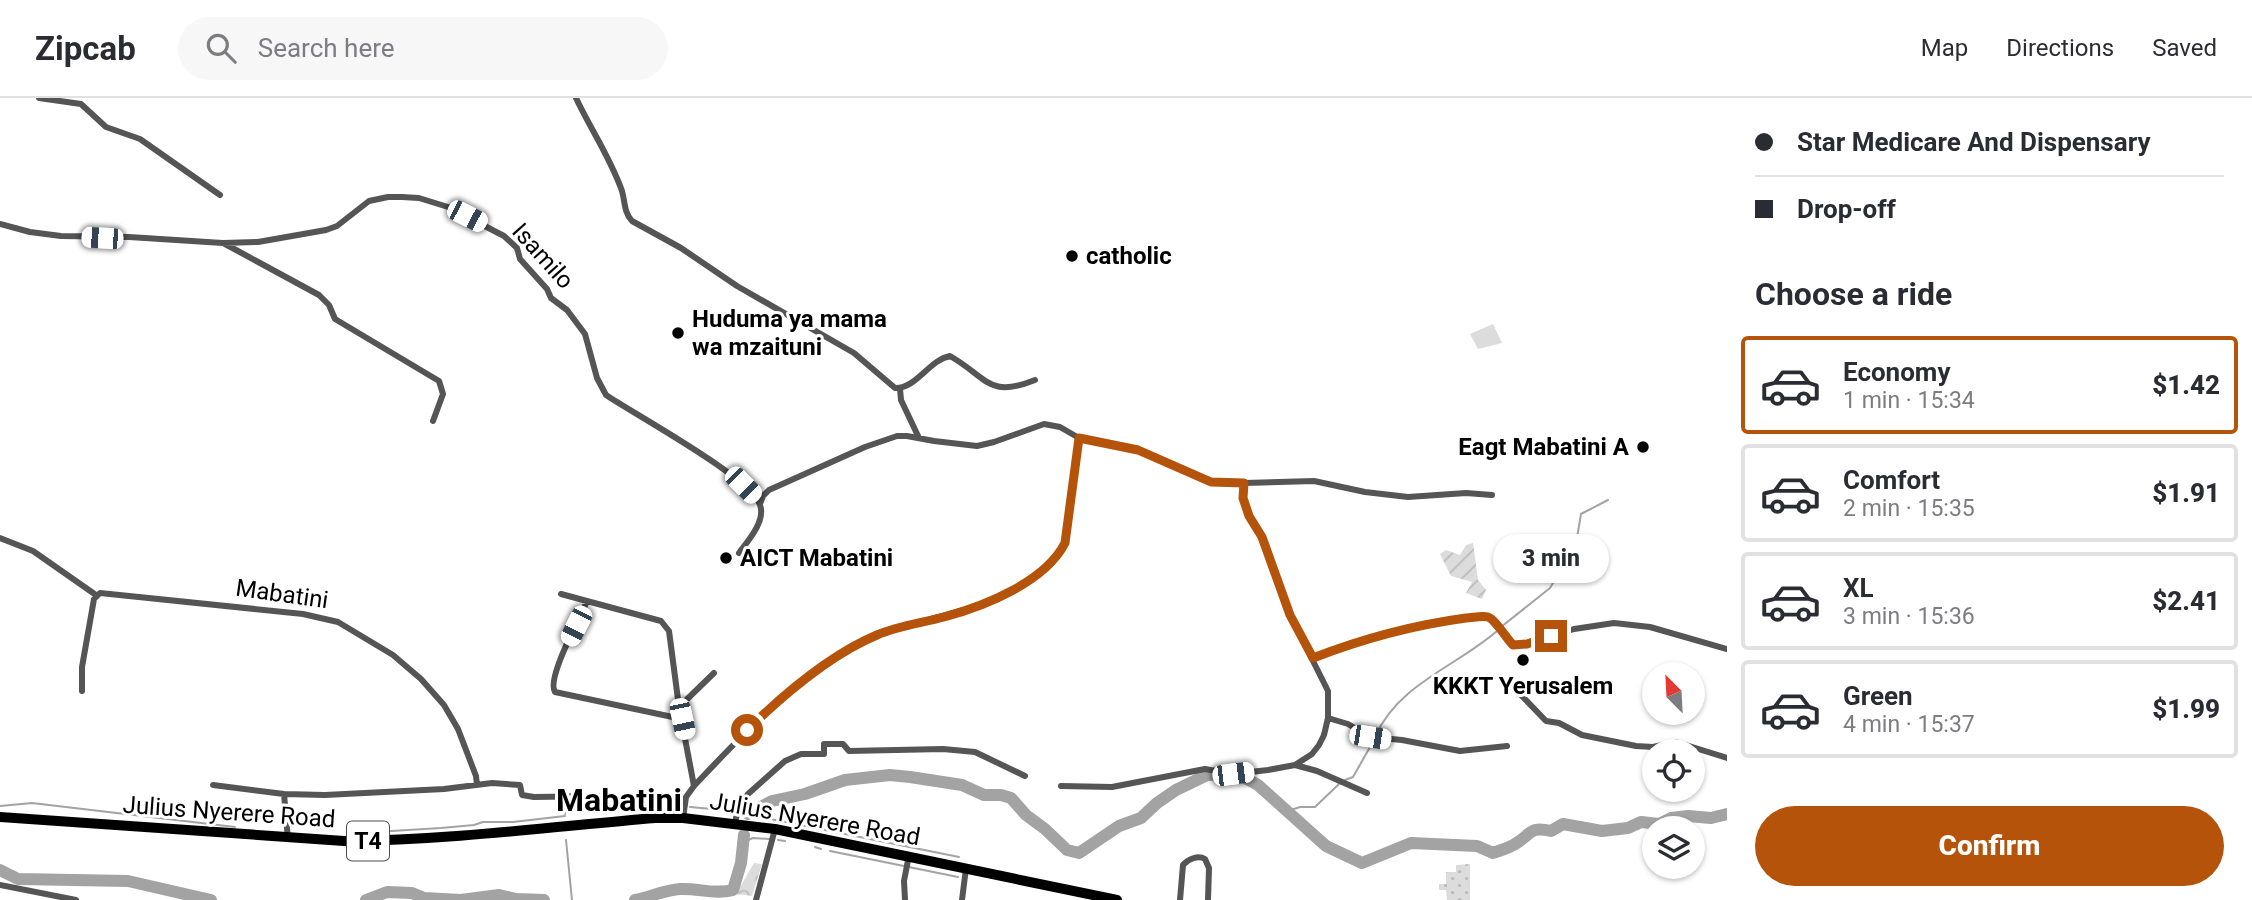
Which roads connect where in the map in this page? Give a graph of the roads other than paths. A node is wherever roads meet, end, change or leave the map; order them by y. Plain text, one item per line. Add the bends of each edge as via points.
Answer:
1 (39, 98) edge
2 (576, 98) edge
3 (220, 195) dead end
4 (0, 224) edge
5 (223, 243) junction
6 (1035, 380) dead end
7 (900, 389) junction
8 (433, 421) dead end
9 (919, 438) junction
10 (1079, 438) junction
11 (1244, 483) junction
12 (1492, 495) dead end
13 (761, 504) junction
14 (0, 538) edge
15 (739, 553) dead end
16 (561, 594) dead end
17 (96, 595) junction
18 (587, 601) junction
19 (1727, 649) edge
20 (1313, 658) junction
21 (715, 673) dead end
22 (82, 691) dead end
23 (1518, 693) dead end
24 (679, 707) junction
25 (1328, 718) junction
26 (682, 719) junction
27 (1507, 746) dead end
28 (1727, 758) edge
29 (1295, 765) junction
30 (1025, 776) dead end
31 (213, 785) dead end
32 (477, 785) junction
33 (694, 786) junction
34 (1061, 786) dead end
35 (284, 793) junction
36 (1367, 793) dead end
37 (617, 799) dead end
38 (736, 815) junction
39 (0, 817) edge
40 (683, 818) junction
41 (775, 829) junction
42 (288, 839) junction
43 (907, 863) junction
44 (966, 868) junction
45 (0, 885) edge
46 (1077, 896) edge
47 (76, 900) edge
48 (756, 900) edge
49 (905, 900) edge
50 (962, 900) edge
51 (1117, 900) edge
52 (1180, 900) edge
53 (1208, 900) edge

1 - 3 street via 81,104 106,127 140,139
2 - 7 street via 613,166 632,221 854,353
4 - 5 street, Isamilo via 61,236
5 - 8 street via 319,295 335,319 439,381 443,394
5 - 13 street, Isamilo via 326,230 376,198 419,198 448,207 504,236 517,248 520,259 585,334 606,395 729,473
6 - 7 street via 1001,389 950,356
7 - 9 street
9 - 10 street via 987,445 1044,424
9 - 13 street via 897,436 865,447 769,490
10 - 11 street via 1138,450 1211,482
10 - 33 street via 1065,543 1046,568 986,603 876,635 845,653 771,706
11 - 12 street via 1314,481 1397,496
11 - 20 street via 1249,516
13 - 15 street via 758,524
14 - 17 street via 33,551
16 - 18 street
17 - 22 street
17 - 32 street, Mabatini via 279,611 338,622 393,655 444,705 458,729
18 - 24 street via 666,625
18 - 26 street via 552,689
19 - 20 street via 1650,627 1614,622 1513,645 1487,616 1406,630
20 - 25 street via 1328,691
21 - 24 street
23 - 28 street via 1546,721 1582,735 1636,746 1680,743
24 - 26 street
25 - 27 street via 1370,737 1460,751
25 - 29 street via 1319,745
26 - 33 street
29 - 34 street via 1233,774 1205,769 1112,786
29 - 36 street
30 - 38 street via 975,752 849,751 843,744 824,744 824,754 801,754 785,761 748,794
31 - 35 street
32 - 35 street via 384,794
32 - 37 street via 520,785 522,795 534,797
33 - 40 street via 686,797
35 - 42 street
38 - 40 highway, Julius Nyerere Road / T4
38 - 41 highway, Julius Nyerere Road / T4
39 - 42 highway, Julius Nyerere Road / T4
40 - 42 highway, Julius Nyerere Road / T4 via 395,841
41 - 43 highway, Julius Nyerere Road / T4
41 - 48 street
43 - 44 highway, Julius Nyerere Road / T4
43 - 49 street
44 - 46 highway, Julius Nyerere Road / T4
44 - 50 street
45 - 47 street
46 - 51 highway, Julius Nyerere Road / T4
52 - 53 street via 1183,865 1199,858 1208,865

